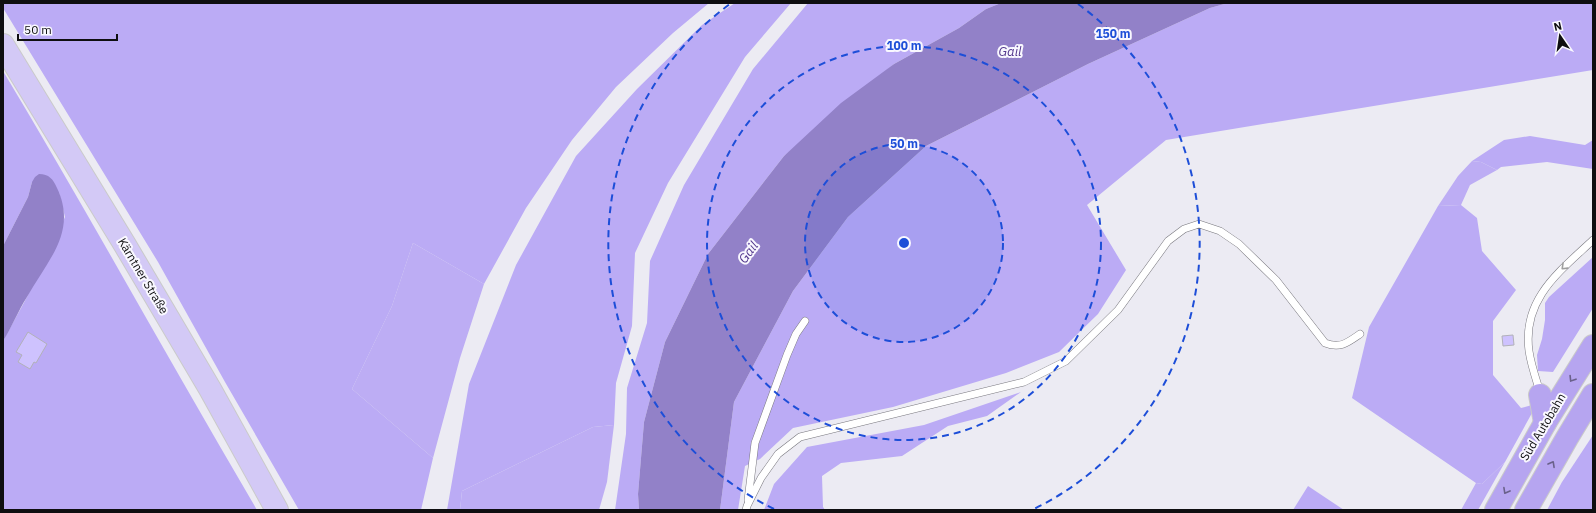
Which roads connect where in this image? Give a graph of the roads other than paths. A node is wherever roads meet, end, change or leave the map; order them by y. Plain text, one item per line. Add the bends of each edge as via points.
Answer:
1 (3, 45) edge
2 (1593, 240) edge
3 (805, 321) dead end
4 (1360, 334) dead end
5 (1593, 346) edge
6 (1540, 395) joint
7 (1593, 395) edge
8 (1545, 423) junction
9 (746, 508) edge
10 (277, 510) edge
11 (1496, 510) edge
12 (1526, 510) edge

1 - 10 main road, Kärntner Straße via 210,389
2 -> 6 lane via 1545,287 1532,310 1528,326 1529,351
3 - 9 lane via 787,355 755,444
4 - 9 lane via 1347,343 1334,346 1324,343 1276,280 1239,244 1220,231 1199,224 1184,229 1168,242 1118,310 1066,361 1024,382 800,438 778,454 761,478
5 -> 8 highway, Süd Autobahn
6 - 8 highway
12 -> 7 highway
8 -> 11 highway, Süd Autobahn

